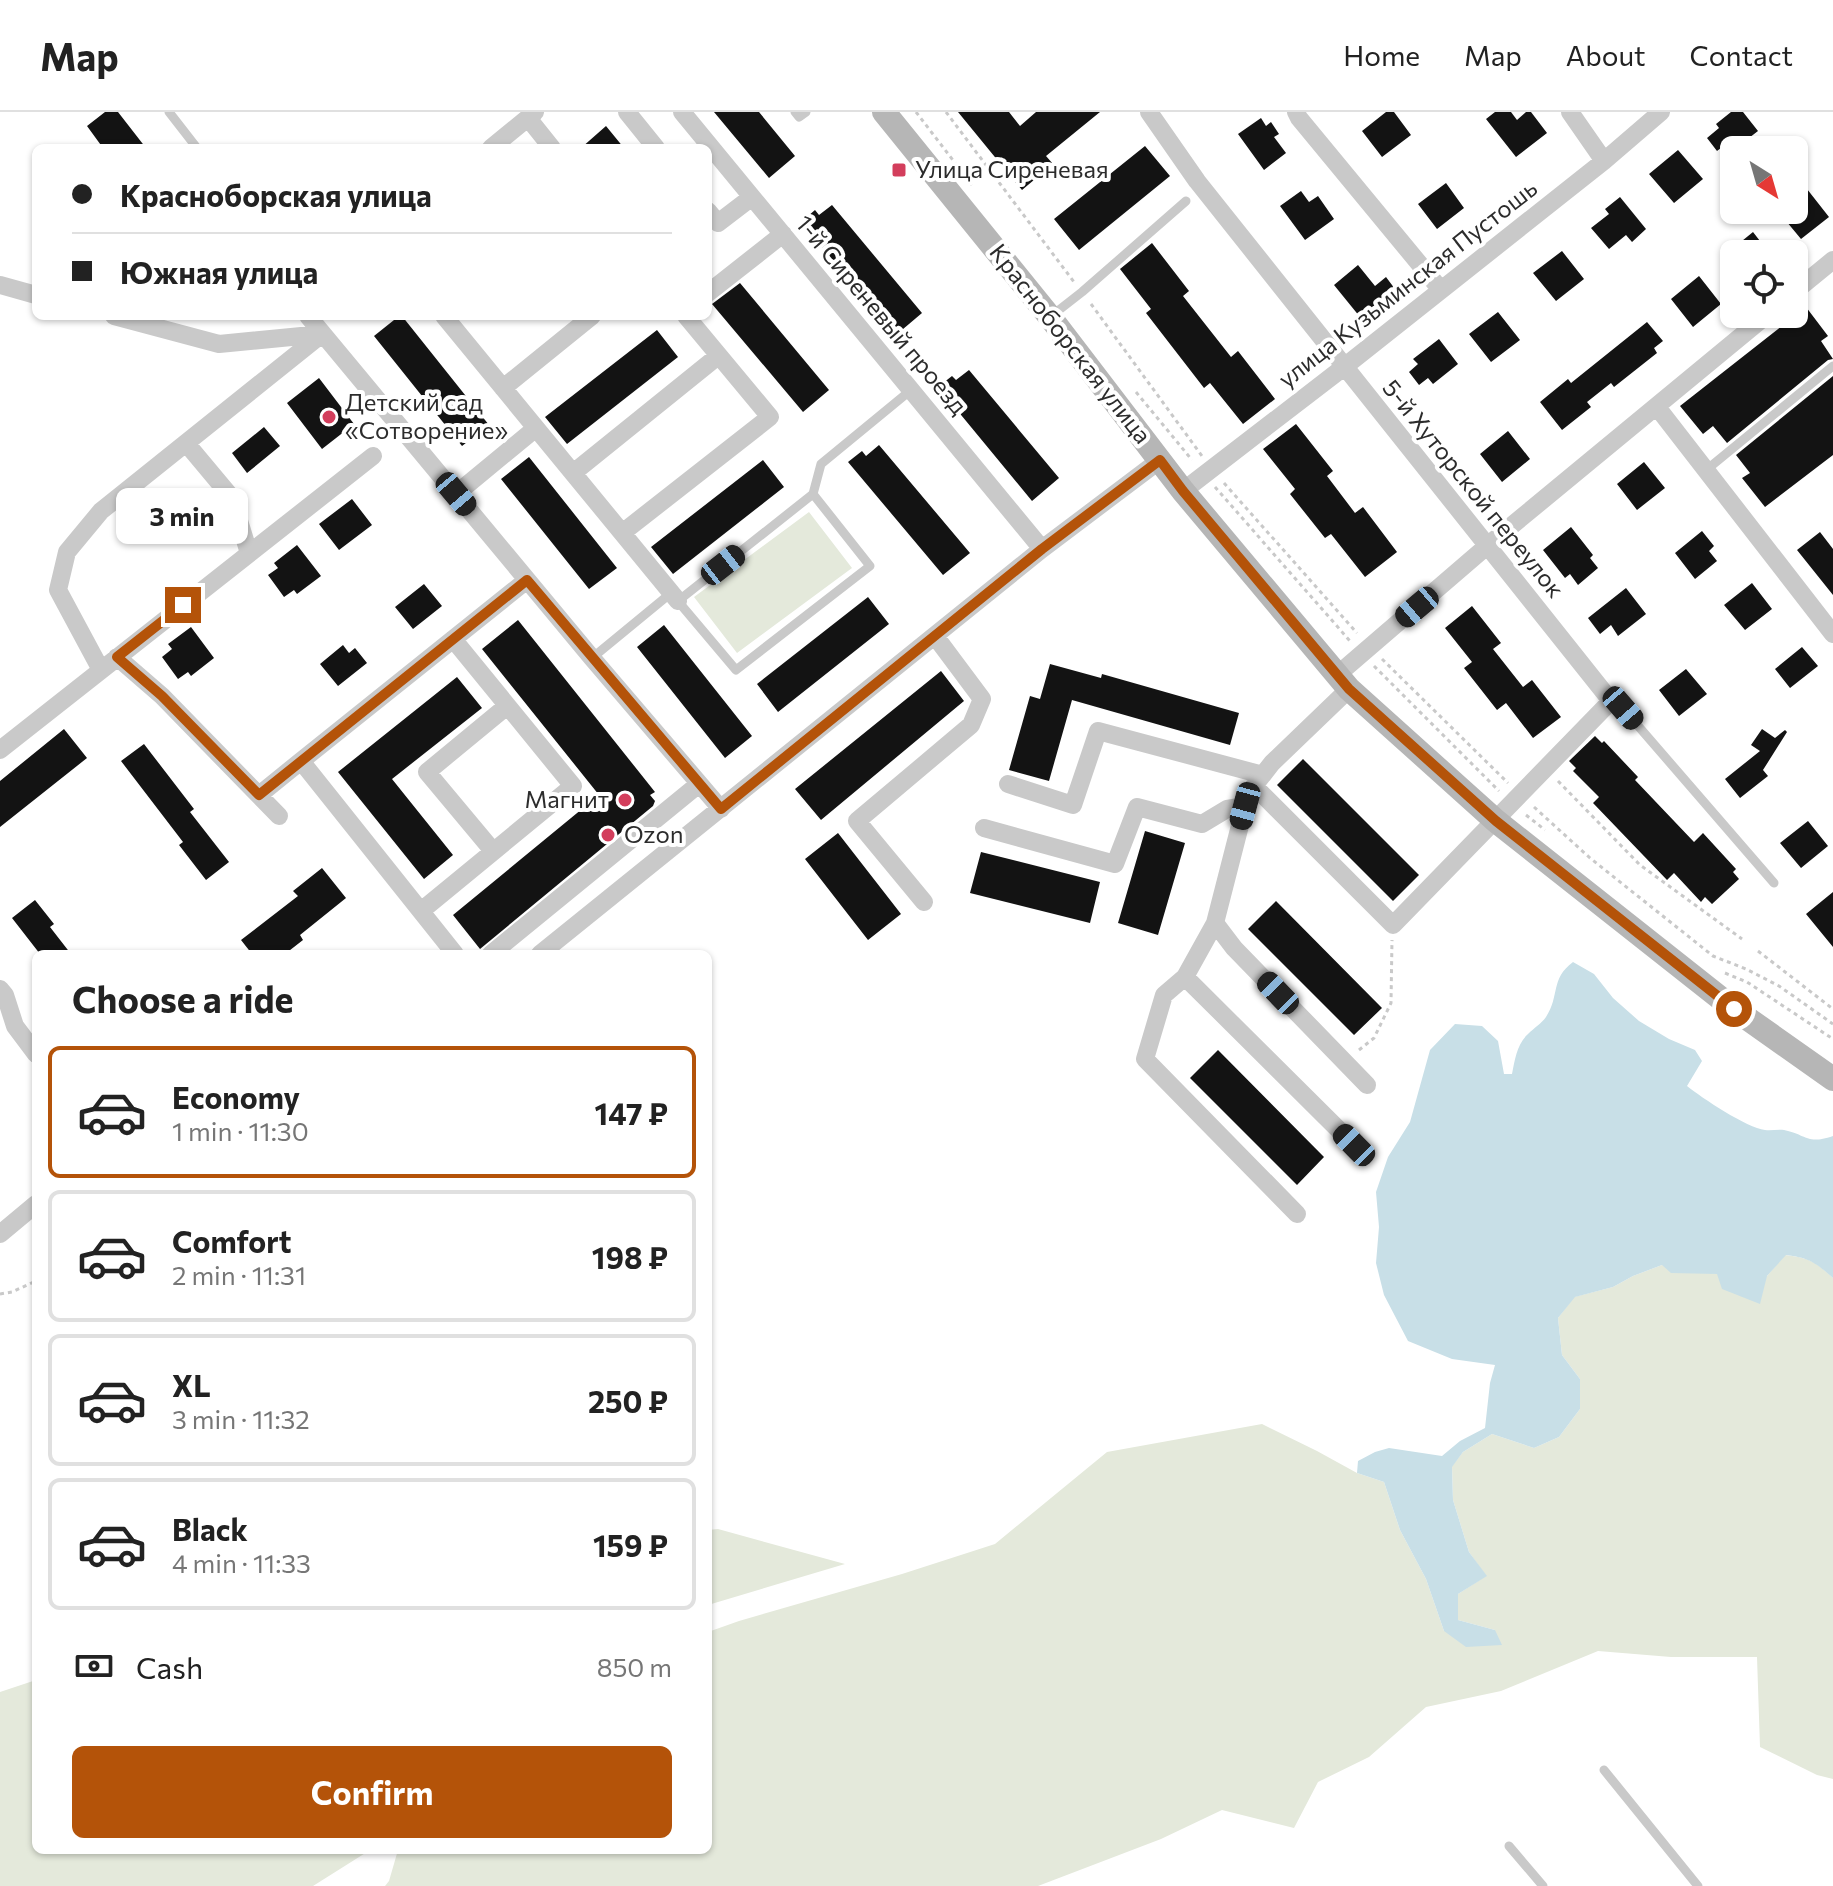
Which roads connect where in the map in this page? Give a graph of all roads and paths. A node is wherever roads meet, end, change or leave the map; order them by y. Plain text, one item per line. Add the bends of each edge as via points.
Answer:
1 (169, 112) edge
2 (627, 112) edge
3 (682, 112) edge
4 (795, 112) edge
5 (806, 112) edge
6 (884, 112) edge
7 (916, 112) edge
8 (946, 112) edge
9 (1149, 112) edge
10 (1296, 112) edge
11 (1570, 112) edge
12 (1661, 112) edge
13 (532, 115) edge
14 (194, 144) edge
15 (496, 144) edge
16 (550, 144) edge
17 (653, 144) edge
18 (708, 144) edge
19 (712, 148) edge
20 (1604, 161) junction
21 (972, 184) dead end
22 (752, 197) junction
23 (1186, 201) dead end
24 (712, 216) edge
25 (783, 234) junction
26 (1833, 260) edge
27 (1808, 281) edge
28 (0, 285) edge
29 (712, 290) edge
30 (1441, 290) junction
31 (1082, 292) junction
32 (32, 294) edge
33 (1050, 317) junction
34 (129, 320) edge
35 (311, 320) edge
36 (453, 320) edge
37 (587, 320) edge
38 (689, 320) edge
39 (1751, 328) edge
40 (322, 334) junction
41 (718, 356) junction
42 (1833, 366) edge
43 (1344, 367) junction
44 (503, 388) junction
45 (911, 390) junction
46 (1134, 390) dead end
47 (1657, 407) junction
48 (536, 428) junction
49 (186, 443) junction
50 (373, 456) dead end
51 (1160, 460) junction
52 (1705, 471) junction
53 (1208, 472) junction
54 (573, 473) junction
55 (1183, 491) junction
56 (456, 494) junction
57 (813, 494) junction
58 (622, 533) junction
59 (1487, 546) junction
60 (1042, 549) junction
61 (249, 553) junction
62 (527, 580) junction
63 (678, 601) junction
64 (1833, 634) edge
65 (935, 636) junction
66 (453, 639) junction
67 (1366, 650) junction
68 (117, 657) junction
69 (592, 658) junction
70 (101, 670) junction
71 (1342, 682) junction
72 (1616, 703) junction
73 (507, 706) junction
74 (0, 750) edge
75 (301, 761) junction
76 (1552, 775) dead end
77 (1259, 780) junction
78 (699, 784) junction
79 (1008, 784) dead end
80 (259, 795) junction
81 (1245, 806) junction
82 (1509, 807) junction
83 (721, 809) junction
84 (279, 816) dead end
85 (984, 828) dead end
86 (1543, 829) dead end
87 (493, 851) junction
88 (1774, 883) dead end
89 (924, 902) dead end
90 (421, 911) junction
91 (1215, 923) junction
92 (1393, 925) junction
93 (1742, 939) dead end
94 (452, 950) edge
95 (496, 950) edge
96 (545, 950) edge
97 (1758, 951) dead end
98 (1723, 973) dead end
99 (1185, 977) junction
100 (0, 989) edge
101 (1833, 1009) edge
102 (1833, 1024) edge
103 (1833, 1039) edge
104 (32, 1049) edge
105 (1357, 1052) dead end
106 (1829, 1070) edge
107 (1367, 1085) dead end
108 (1354, 1145) dead end
109 (32, 1207) edge
110 (1297, 1214) dead end
111 (0, 1234) edge
112 (32, 1283) edge
113 (0, 1294) edge
114 (1604, 1770) dead end
115 (1509, 1846) dead end
116 (1543, 1886) edge
117 (1698, 1886) edge

1 - 14 lane
2 - 17 street
3 - 18 street, 1-й Сиреневый проезд
4 - 5 lane via 799,117
6 - 33 street, Красноборская улица
7 - 21 path
8 - 31 path
9 - 43 street, 5-й Хуторской переулок
10 - 30 street
11 - 20 street
12 - 20 street, улица Кузьминская Пустошь
13 - 15 street
13 - 16 street
19 - 22 street, 1-й Сиреневый проезд
20 - 30 street, улица Кузьминская Пустошь
22 - 24 street via 718,223
22 - 25 street, 1-й Сиреневый проезд
23 - 31 lane
25 - 29 street
25 - 45 street, 1-й Сиреневый проезд
26 - 27 street
28 - 32 street
30 - 43 street, улица Кузьминская Пустошь
31 - 33 lane
31 - 53 path
33 - 51 street, Красноборская улица
34 - 40 street via 219,344
35 - 40 street
36 - 44 street
37 - 44 street
38 - 41 street
39 - 47 street
40 - 49 street
40 - 56 street
41 - 54 street
41 - 58 street via 770,417
42 - 52 lane
43 - 53 street, улица Кузьминская Пустошь
43 - 59 street, 5-й Хуторской переулок
44 - 48 street
45 - 57 lane via 821,464
45 - 60 street, 1-й Сиреневый проезд
46 - 53 path
47 - 52 street
47 - 59 street
48 - 54 street
48 - 56 street
49 - 61 street via 232,498
49 - 70 street via 101,511 67,552 58,590
50 - 61 street
51 - 55 street, Красноборская улица
51 - 60 street
52 - 64 street
53 - 55 street, улица Кузьминская Пустошь
53 - 67 path
53 - 67 path
54 - 58 street
55 - 71 street, Красноборская улица
56 - 62 street
57 - 63 lane
57 - 63 lane via 870,566 736,670
58 - 63 street
59 - 67 street
59 - 72 street, 5-й Хуторской переулок
60 - 65 street
61 - 68 street
62 - 66 street
62 - 69 street
63 - 69 lane via 671,593
65 - 83 street
65 - 89 street via 982,699 971,725 857,821
66 - 73 street
66 - 75 street
67 - 71 street
67 - 82 path
67 - 82 path
68 - 70 street
68 - 80 street
69 - 78 street
70 - 74 street
71 - 77 street
71 - 82 street, Красноборская улица
72 - 82 street
72 - 88 lane, 5-й Хуторской переулок
73 - 87 street via 427,772
73 - 87 street via 573,786
75 - 80 street
75 - 90 street
76 - 93 path via 1640,865
77 - 79 street via 1098,731 1073,805
77 - 81 street
77 - 92 street
78 - 83 street
78 - 95 street
80 - 84 street
81 - 85 street via 1227,809 1202,824 1137,807 1115,864
81 - 91 street
82 - 86 path
82 - 92 street
82 - 102 path via 1590,858 1713,956 1779,986
82 - 106 street, Красноборская улица via 1734,1009
83 - 96 street
87 - 90 street
90 - 94 street
91 - 99 street
91 - 107 street
92 - 105 path via 1391,1003 1374,1038
97 - 101 path
98 - 103 path via 1747,982
99 - 108 street
99 - 110 street via 1164,995 1145,1059
100 - 104 street via 15,1026
109 - 111 street
112 - 113 path
114 - 117 lane
115 - 116 lane

